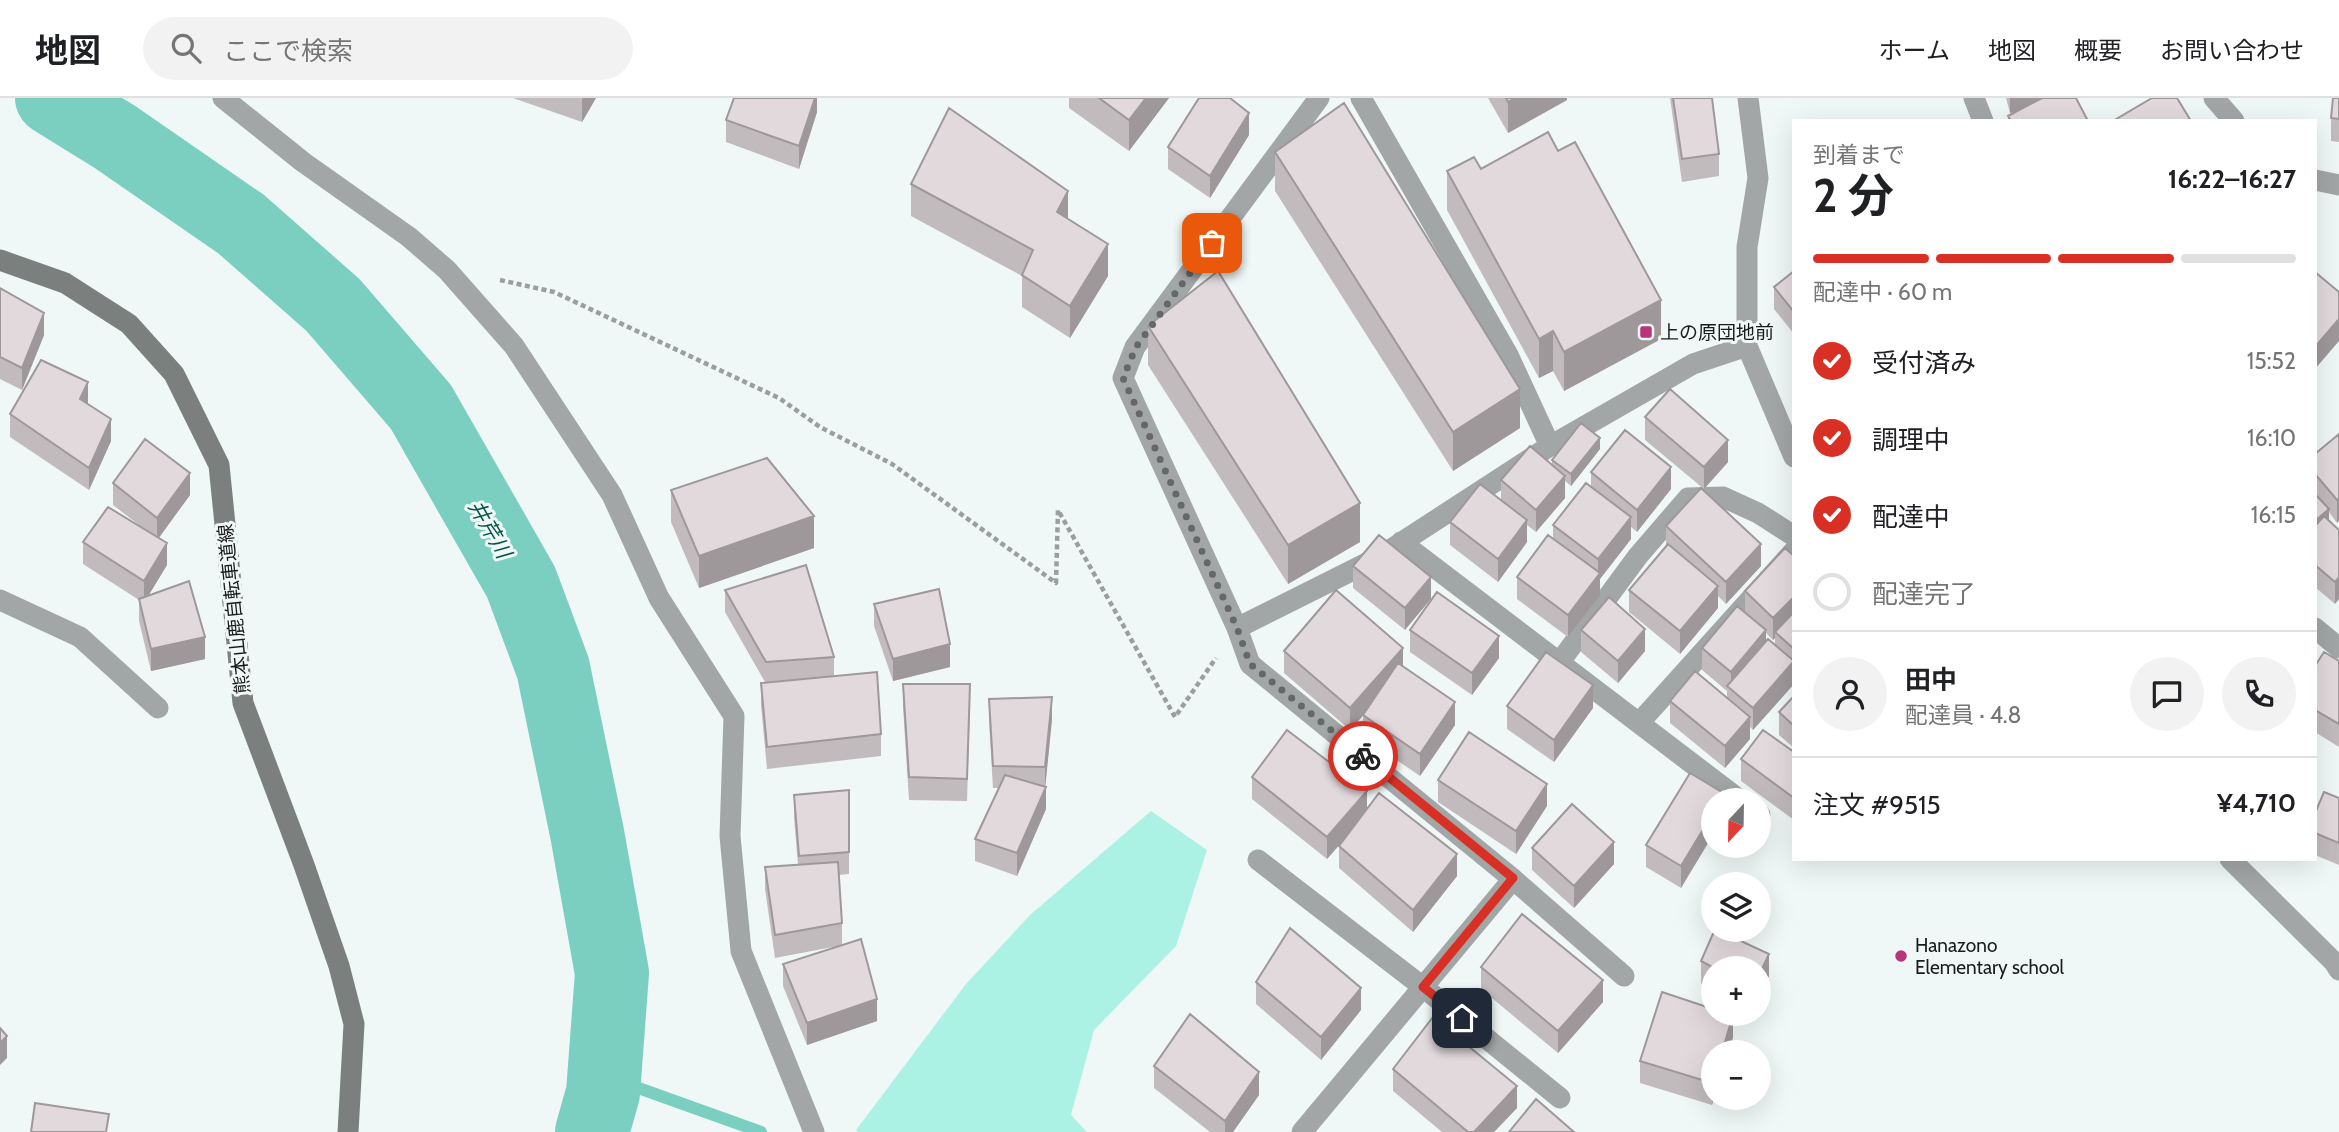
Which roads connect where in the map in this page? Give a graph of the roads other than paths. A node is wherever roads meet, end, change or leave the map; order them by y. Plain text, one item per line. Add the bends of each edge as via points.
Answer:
1 (223, 98) edge
2 (1319, 98) edge
3 (1361, 98) edge
4 (1748, 98) edge
5 (1974, 98) edge
6 (2214, 98) edge
7 (1982, 119) edge
8 (2232, 119) edge
9 (2317, 180) edge
10 (2339, 185) edge
11 (0, 260) edge
12 (1747, 346) junction
13 (1550, 446) junction
14 (1792, 452) edge
15 (1792, 535) edge
16 (1401, 542) junction
17 (1792, 553) edge
18 (0, 600) edge
19 (1237, 628) junction
20 (2317, 630) edge
21 (2339, 648) edge
22 (1559, 663) junction
23 (158, 708) dead end
24 (1639, 723) junction
25 (1724, 788) edge
26 (1258, 860) dead end
27 (2232, 861) edge
28 (1513, 878) junction
29 (2339, 970) edge
30 (1624, 976) dead end
31 (1423, 987) junction
32 (1560, 1098) dead end
33 (348, 1132) edge
34 (814, 1132) edge
35 (1302, 1132) edge

1 - 34 street via 447,270 514,346 612,495 660,598 734,716 730,836 741,951
2 - 19 street via 1136,347 1123,378
3 - 13 street via 1508,355
4 - 12 street via 1758,178 1747,247
5 - 7 street
6 - 8 street
9 - 10 street
11 - 33 main road, 熊本山鹿自転車道線 via 65,283 129,324 174,374 219,465 243,703 309,878 354,1024
12 - 13 street via 1693,364
12 - 14 street
13 - 16 street
15 - 22 street via 1723,497 1688,498 1638,556
16 - 19 street
16 - 22 street
17 - 24 street
18 - 23 street via 80,637
19 - 28 street via 1250,664
20 - 21 street
22 - 24 street
24 - 25 street
26 - 31 street
27 - 29 street
28 - 30 street
28 - 31 street
31 - 32 street
31 - 35 street

